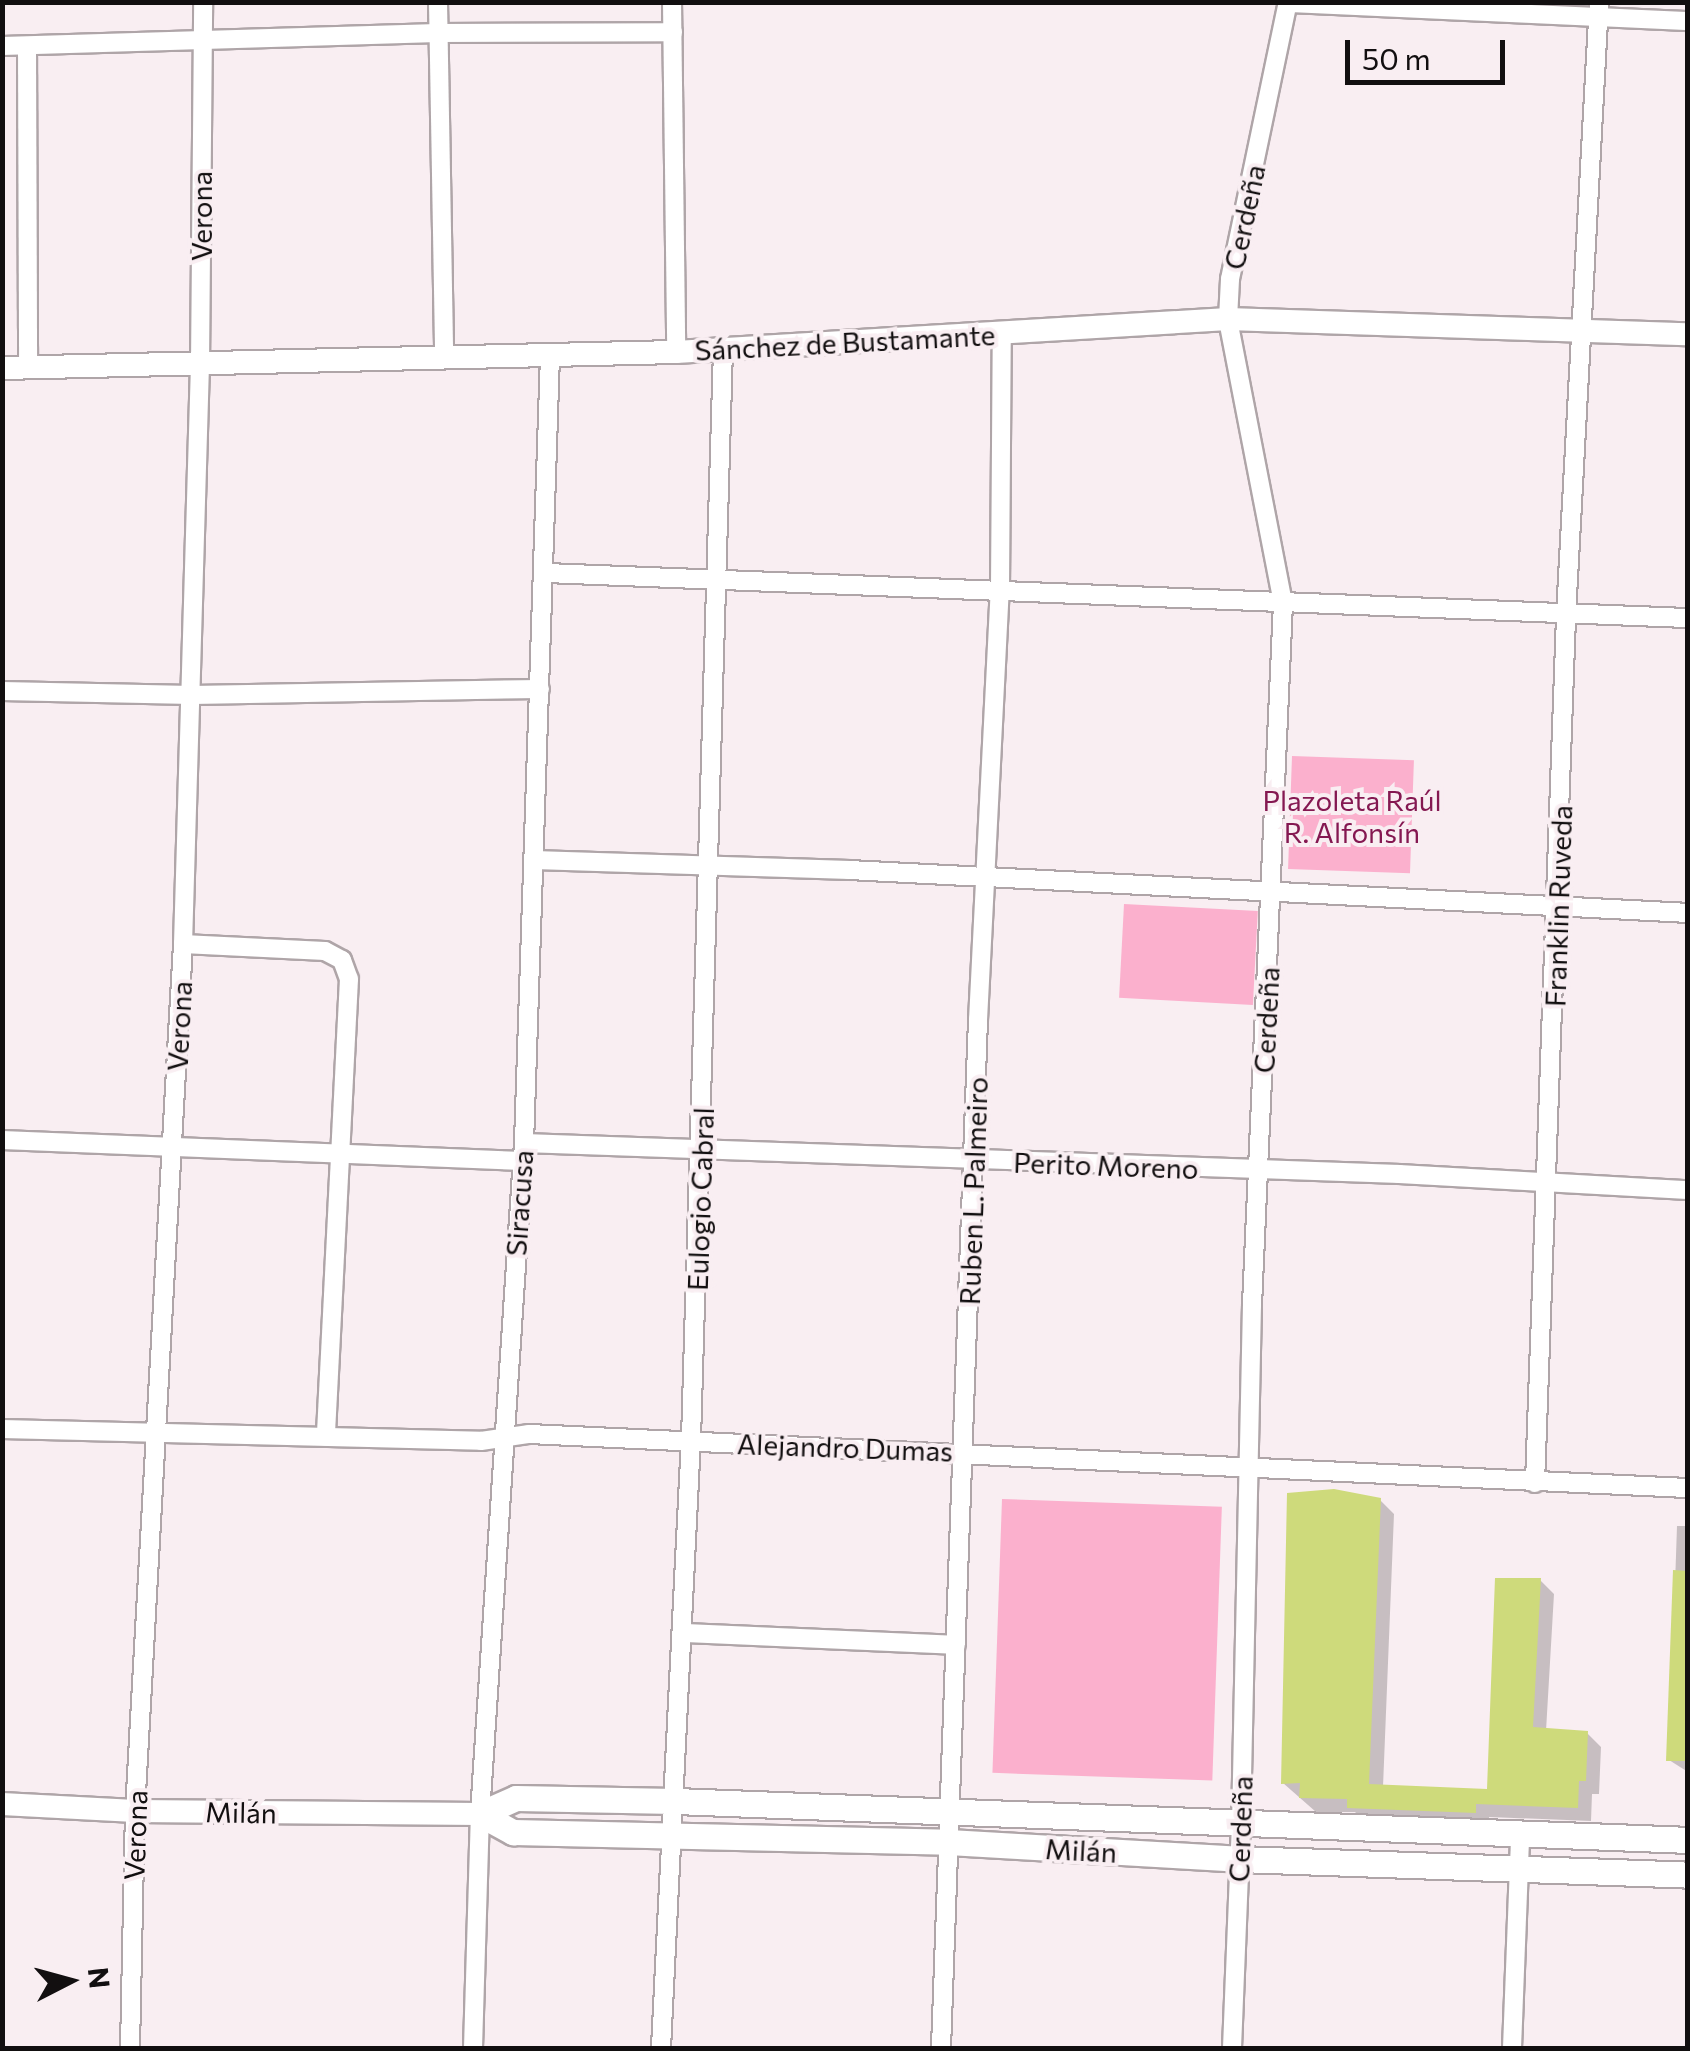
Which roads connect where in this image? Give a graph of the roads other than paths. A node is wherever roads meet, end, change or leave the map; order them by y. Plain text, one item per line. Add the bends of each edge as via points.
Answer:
1 (203, 2) edge
2 (438, 2) edge
3 (672, 2) edge
4 (1288, 3) edge
5 (1599, 10) edge
6 (1688, 21) edge
7 (673, 32) junction
8 (438, 33) junction
9 (202, 43) junction
10 (2, 46) edge
11 (27, 46) junction
12 (1228, 319) junction
13 (1579, 330) junction
14 (1002, 333) junction
15 (1688, 334) edge
16 (723, 349) junction
17 (676, 352) junction
18 (550, 356) junction
19 (444, 358) junction
20 (200, 365) junction
21 (28, 367) junction
22 (2, 368) edge
23 (546, 573) junction
24 (718, 579) junction
25 (1000, 589) junction
26 (1284, 603) junction
27 (1566, 615) junction
28 (1688, 618) edge
29 (540, 689) junction
30 (2, 691) edge
31 (192, 696) junction
32 (536, 860) junction
33 (707, 866) junction
34 (986, 877) junction
35 (1272, 895) junction
36 (1559, 906) junction
37 (1688, 912) edge
38 (184, 944) junction
39 (2, 1140) edge
40 (173, 1148) junction
41 (523, 1152) junction
42 (702, 1152) junction
43 (342, 1154) junction
44 (973, 1160) junction
45 (1258, 1171) junction
46 (1547, 1182) junction
47 (1688, 1190) edge
48 (2, 1429) edge
49 (155, 1430) junction
50 (326, 1436) junction
51 (502, 1439) junction
52 (691, 1440) junction
53 (963, 1451) junction
54 (1248, 1465) junction
55 (1536, 1483) junction
56 (1688, 1488) edge
57 (683, 1633) junction
58 (956, 1645) junction
59 (674, 1802) junction
60 (2, 1804) edge
61 (135, 1810) junction
62 (948, 1813) junction
63 (480, 1814) junction
64 (1241, 1824) junction
65 (672, 1834) junction
66 (1520, 1834) junction
67 (1688, 1840) edge
68 (948, 1842) junction
69 (1238, 1859) junction
70 (1519, 1868) junction
71 (1688, 1875) edge
72 (130, 2048) edge
73 (472, 2048) edge
74 (660, 2048) edge
75 (942, 2048) edge
76 (1232, 2048) edge
77 (1512, 2048) edge

1 - 9 street, Verona
2 - 8 street
3 - 7 street
4 - 5 street
4 - 12 street, Cerdeña via 1230,279
5 - 6 street
5 - 13 street, Franklin Ruveda
7 - 8 street
7 - 17 street
8 - 9 street
8 - 19 street
9 - 11 street
9 - 20 street, Verona
10 - 11 street
11 - 21 street
12 - 13 street, Sánchez de Bustamante
12 - 14 street, Sánchez de Bustamante
12 - 26 street, Cerdeña
13 - 15 street, Sánchez de Bustamante
13 - 27 street, Franklin Ruveda
14 - 16 street, Sánchez de Bustamante
14 - 25 street, Ruben L. Palmeiro
16 - 17 street, Sánchez de Bustamante
16 - 24 street, Eulogio Cabral
17 - 18 street, Sánchez de Bustamante
18 - 19 street, Sánchez de Bustamante
18 - 23 street, Siracusa
19 - 20 street, Sánchez de Bustamante
20 - 21 street, Sánchez de Bustamante
20 - 31 street, Verona
21 - 22 street, Sánchez de Bustamante
23 - 24 street
23 - 29 street, Siracusa
24 - 25 street
24 - 33 street, Eulogio Cabral
25 - 26 street
25 - 34 street, Ruben L. Palmeiro
26 - 27 street
26 - 35 street, Cerdeña
27 - 28 street
27 - 36 street, Franklin Ruveda
29 - 31 street
29 - 32 street, Siracusa
30 - 31 street
31 - 38 street, Verona
32 - 33 street
32 - 41 street, Siracusa
33 - 34 street
33 - 42 street, Eulogio Cabral
34 - 35 street
34 - 44 street, Ruben L. Palmeiro
35 - 36 street
35 - 45 street, Cerdeña
36 - 37 street
36 - 46 street, Franklin Ruveda
38 - 40 street, Verona
38 - 43 street via 325,951 342,960 349,979
39 - 40 street, Perito Moreno
40 - 43 street, Perito Moreno
40 - 49 street, Verona
41 - 42 street, Perito Moreno
41 - 43 street, Perito Moreno
41 - 51 street, Siracusa
42 - 44 street, Perito Moreno
42 - 52 street, Eulogio Cabral
43 - 50 street
44 - 45 street, Perito Moreno
44 - 53 street, Ruben L. Palmeiro
45 - 46 street, Perito Moreno
45 - 54 street, Cerdeña
46 - 47 street, Perito Moreno
46 - 55 street, Franklin Ruveda
48 - 49 street, Alejandro Dumas
49 - 50 street, Alejandro Dumas
49 - 61 street, Verona
50 - 51 street, Alejandro Dumas
51 - 52 street, Alejandro Dumas via 529,1434
51 - 63 street, Siracusa
52 - 53 street, Alejandro Dumas
52 - 57 street, Eulogio Cabral
53 - 54 street, Alejandro Dumas
53 - 58 street, Ruben L. Palmeiro
54 - 55 street, Alejandro Dumas
54 - 64 street, Cerdeña
55 - 56 street, Alejandro Dumas
57 - 58 street
57 - 59 street, Eulogio Cabral
58 - 62 street, Ruben L. Palmeiro
59 - 62 main road, Milán
59 - 63 main road, Milán via 516,1798
59 - 65 street, Eulogio Cabral
60 - 61 street, Milán
61 - 63 street, Milán
61 - 72 street, Verona
62 - 64 main road, Milán
62 - 68 street, Ruben L. Palmeiro
63 - 65 main road, Milán via 513,1832
63 - 73 street, Siracusa
64 - 66 main road, Milán
64 - 69 street, Cerdeña
65 - 68 main road, Milán
65 - 74 street, Eulogio Cabral
66 - 67 main road, Milán
66 - 70 street
68 - 69 main road, Milán
68 - 75 street, Ruben L. Palmeiro
69 - 70 main road, Milán
69 - 76 street, Cerdeña
70 - 71 main road, Milán
70 - 77 street

